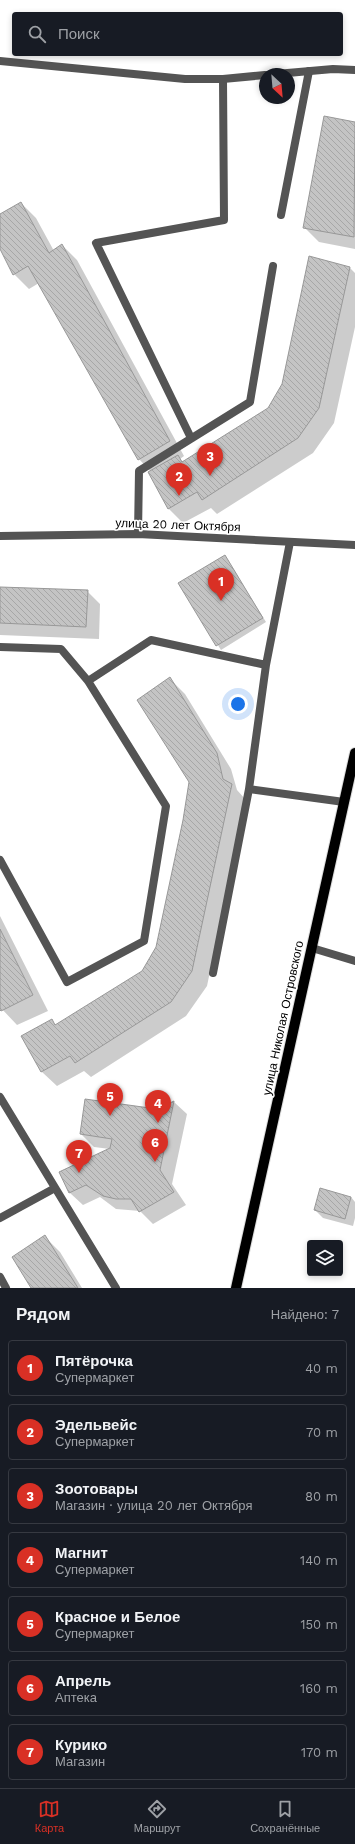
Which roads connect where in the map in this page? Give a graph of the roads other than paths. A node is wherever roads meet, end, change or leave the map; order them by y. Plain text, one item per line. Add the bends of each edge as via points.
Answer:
1 (0, 61) edge
2 (355, 70) edge
3 (309, 71) junction
4 (295, 72) edge
5 (259, 76) edge
6 (223, 79) junction
7 (281, 215) dead end
8 (273, 266) dead end
9 (191, 438) junction
10 (138, 534) junction
11 (0, 536) edge
12 (290, 542) junction
13 (355, 544) edge
14 (0, 647) edge
15 (266, 665) junction
16 (88, 681) junction
17 (355, 753) edge
18 (249, 789) junction
19 (344, 802) junction
20 (0, 860) edge
21 (312, 948) junction
22 (355, 961) edge
23 (213, 973) dead end
24 (0, 1097) edge
25 (55, 1188) junction
26 (0, 1218) edge
27 (0, 1277) edge
28 (6, 1288) edge
29 (116, 1288) edge
30 (236, 1288) edge

1 - 6 street via 185,79
2 - 3 street via 333,68
3 - 4 street
3 - 7 street
5 - 6 street
6 - 9 street via 224,220 96,243
8 - 9 street via 250,402
9 - 10 street via 139,471
10 - 11 street, улица 20 лет Октября
10 - 12 street, улица 20 лет Октября
12 - 13 street, улица 20 лет Октября
12 - 15 street
14 - 16 street via 61,648
15 - 16 street via 151,640
15 - 18 street
16 - 20 street via 166,806 144,941 67,982
17 - 19 main road, улица Николая Островского
18 - 19 street
18 - 23 street
19 - 21 main road, улица Николая Островского
21 - 22 street
21 - 30 main road, улица Николая Островского
24 - 25 street
25 - 26 street
25 - 29 street
27 - 28 street

